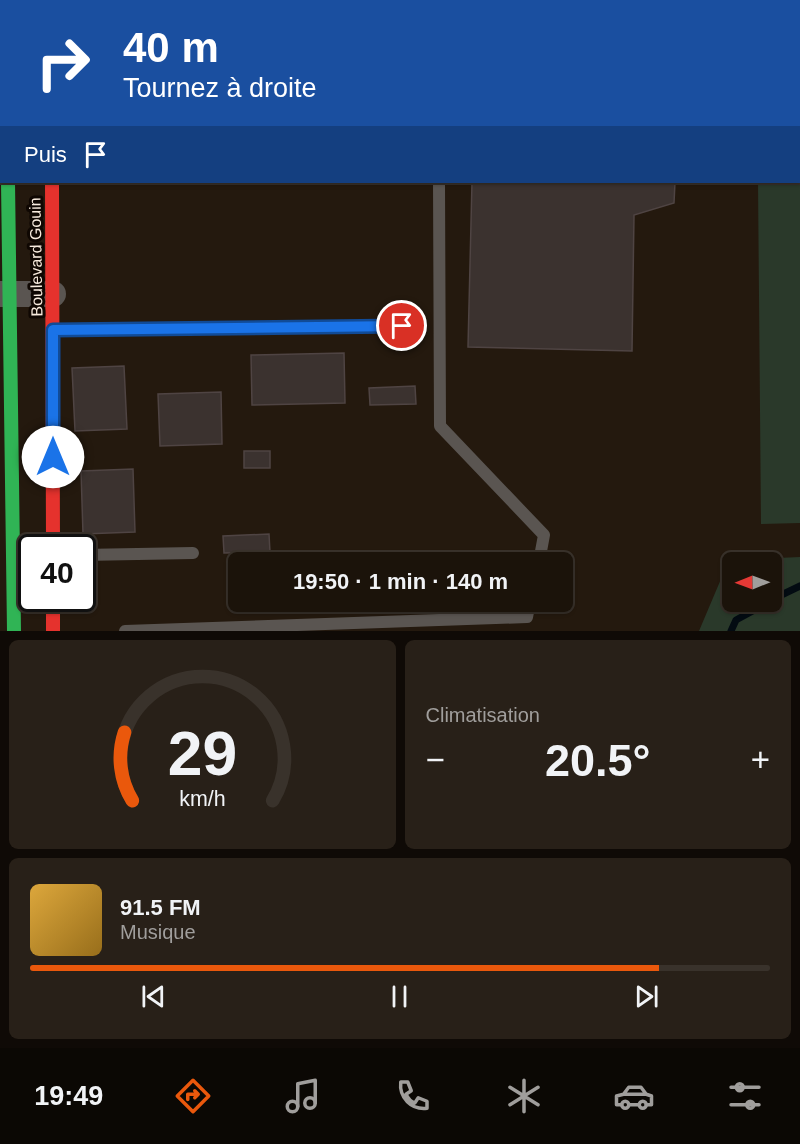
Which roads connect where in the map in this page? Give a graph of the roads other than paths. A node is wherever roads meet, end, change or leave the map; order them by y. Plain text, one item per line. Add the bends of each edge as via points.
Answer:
1 (8, 183) edge
2 (52, 183) edge
3 (439, 183) edge
4 (4, 294) edge
5 (53, 294) junction
6 (402, 326) dead end
7 (10, 330) edge
8 (48, 330) junction
9 (53, 534) edge
10 (540, 552) edge
11 (194, 553) dead end
12 (96, 555) edge
13 (53, 612) edge
14 (528, 612) edge
15 (14, 631) edge
16 (54, 631) edge
17 (125, 631) edge

1 - 4 street, Boulevard Gouin
2 - 5 street, Boulevard Gouin
3 - 10 lane via 440,426 544,535
4 - 5 street
4 - 7 street, Boulevard Gouin
5 - 8 street, Boulevard Gouin
6 - 8 lane
7 - 15 street, Boulevard Gouin via 18,555
8 - 9 street, Boulevard Gouin
11 - 12 lane
13 - 16 street
14 - 17 lane via 527,617

